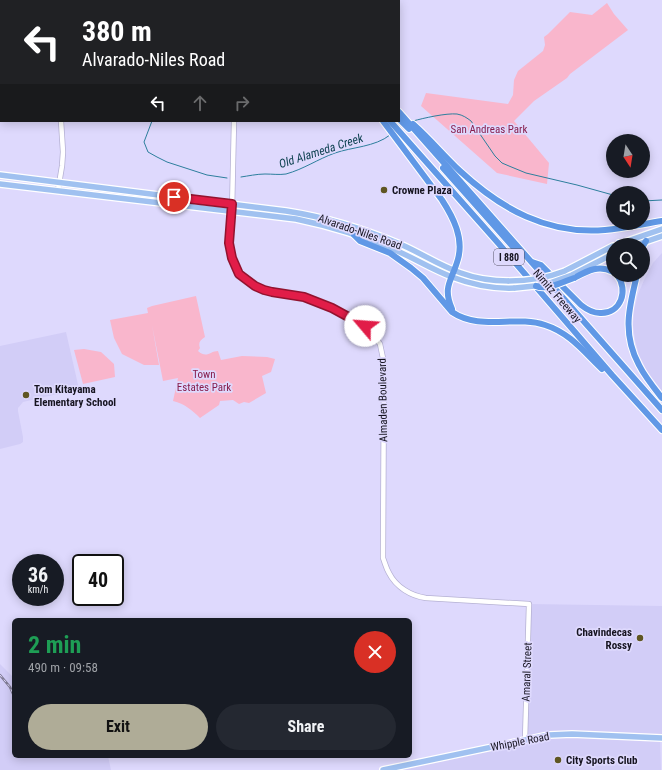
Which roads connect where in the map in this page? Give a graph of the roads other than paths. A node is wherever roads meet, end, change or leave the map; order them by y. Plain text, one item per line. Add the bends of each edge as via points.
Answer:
1 (400, 112) edge
2 (400, 119) edge
3 (61, 122) edge
4 (234, 122) edge
5 (384, 122) edge
6 (391, 122) edge
7 (416, 132) junction
8 (0, 175) edge
9 (60, 182) junction
10 (0, 184) edge
11 (58, 190) junction
12 (232, 204) junction
13 (232, 211) junction
14 (285, 218) junction
15 (323, 218) junction
16 (662, 220) edge
17 (662, 229) edge
18 (354, 235) junction
19 (662, 236) edge
20 (636, 238) edge
21 (650, 241) edge
22 (606, 250) edge
23 (606, 258) edge
24 (530, 261) junction
25 (606, 269) edge
26 (454, 271) junction
27 (573, 276) junction
28 (451, 277) junction
29 (621, 282) edge
30 (635, 282) edge
31 (536, 286) joint
32 (457, 315) junction
33 (612, 375) junction
34 (662, 398) edge
35 (662, 410) edge
36 (662, 430) edge
37 (529, 604) joint
38 (661, 739) edge
39 (525, 740) junction
40 (383, 770) edge

1 - 7 highway, Nimitz Freeway / I 880
2 - 7 highway, I 880
3 - 9 street via 63,152
4 - 12 street, Almaden Boulevard
5 - 26 highway via 449,210 455,223 460,249
6 - 33 highway, Nimitz Freeway / I 880
7 - 16 highway via 479,188 504,206 528,218 554,226 588,231
7 - 24 highway, Nimitz Freeway / I 880
8 - 9 main road, Alvarado-Niles Road
9 - 11 street
9 - 12 main road, Alvarado-Niles Road
10 - 11 main road, Alvarado-Niles Road
11 - 13 main road, Alvarado-Niles Road
12 - 13 street, Almaden Boulevard
12 - 15 main road, Alvarado-Niles Road
13 - 14 main road, Alvarado-Niles Road
13 - 37 street, Almaden Boulevard via 229,243 239,274 264,290 304,297 332,308 365,326 380,344 384,363 383,558 396,583 416,597
14 - 15 main road via 288,216 320,221
14 - 18 main road, Alvarado-Niles Road via 310,222
15 - 26 main road, Alvarado-Niles Road via 393,241
17 - 20 main road, Alvarado-Niles Road
18 - 28 main road, Alvarado-Niles Road via 396,250
18 - 32 highway via 360,241 390,253 411,268
19 - 21 main road
22 - 26 main road, Alvarado-Niles Road, bridge via 567,270 520,281 481,279
23 - 27 main road
24 - 29 highway via 541,265 581,304 596,313 609,312 619,303 623,295
24 - 35 highway, Nimitz Freeway / I 880
25 - 27 highway via 597,268
26 - 28 highway
27 - 31 highway, bridge via 547,287
28 - 31 main road, Alvarado-Niles Road, bridge via 487,287
28 - 32 highway via 448,296
30 - 34 highway via 629,308 629,338 640,367
32 - 33 highway via 478,321 546,325 573,340 602,370
33 - 36 highway, Nimitz Freeway / I 880
37 - 39 street, Amaral Street
38 - 39 main road, Whipple Road via 566,734
39 - 40 main road, Whipple Road

